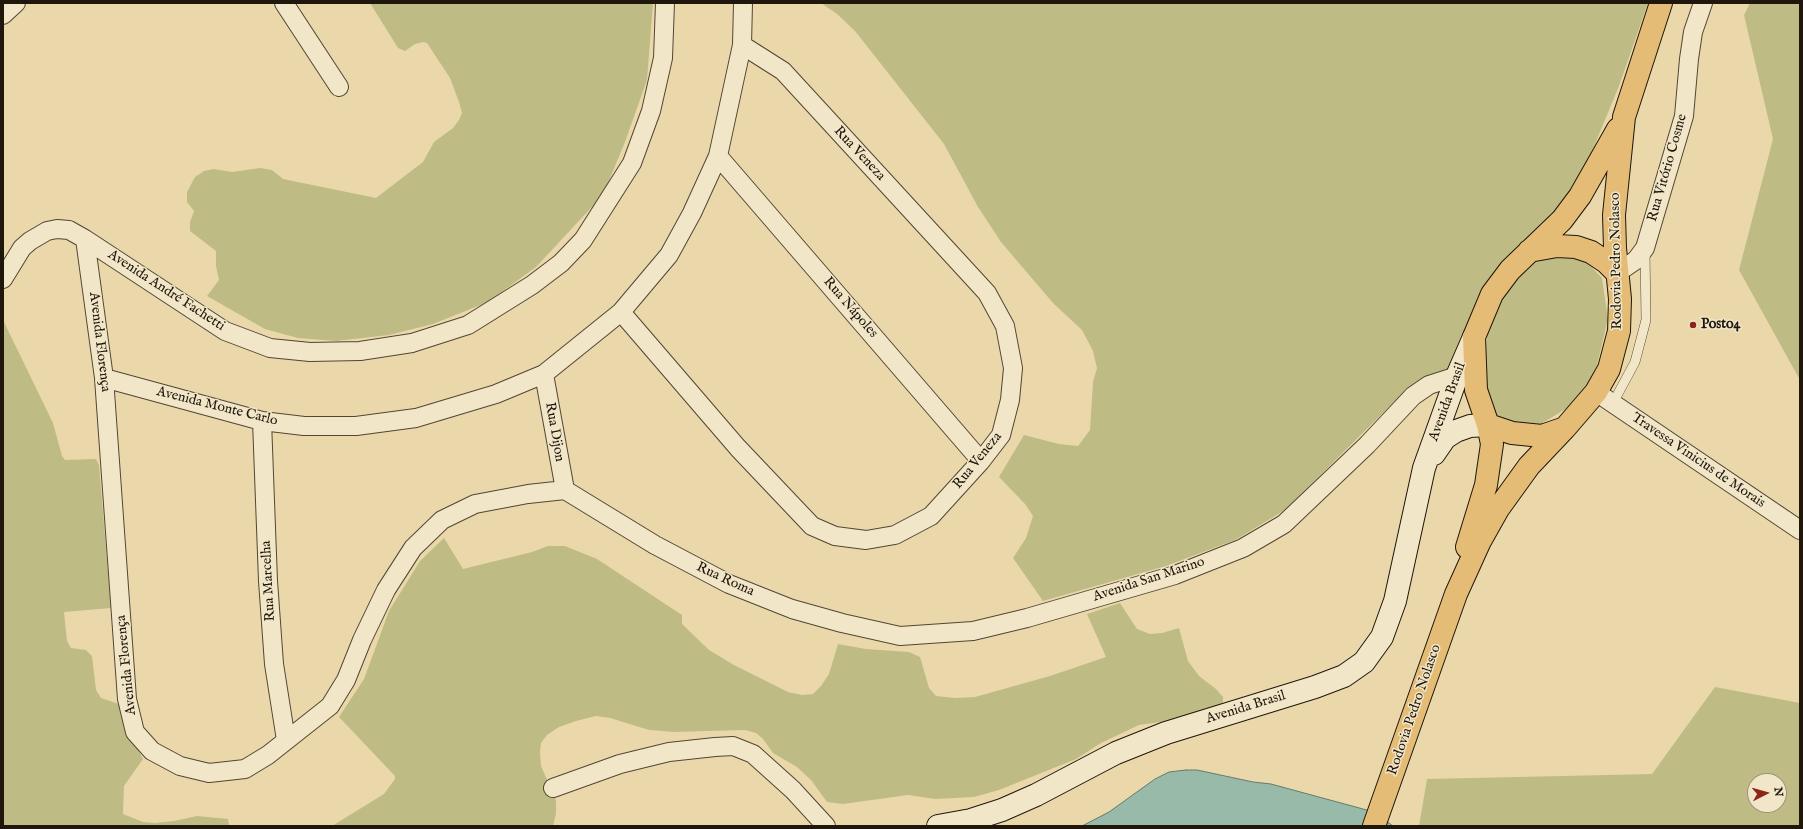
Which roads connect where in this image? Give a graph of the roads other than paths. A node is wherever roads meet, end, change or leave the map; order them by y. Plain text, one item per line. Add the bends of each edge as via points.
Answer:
1 (16, 3) edge
2 (284, 3) edge
3 (665, 3) edge
4 (743, 3) edge
5 (1661, 3) edge
6 (1703, 3) edge
7 (3, 15) edge
8 (742, 45) junction
9 (339, 87) dead end
10 (1624, 117) junction
11 (718, 156) junction
12 (85, 239) junction
13 (1645, 248) junction
14 (1529, 251) junction
15 (1617, 273) junction
16 (3, 279) edge
17 (621, 312) junction
18 (1474, 337) junction
19 (544, 374) junction
20 (1456, 376) junction
21 (104, 378) junction
22 (1604, 398) junction
23 (262, 421) junction
24 (1488, 425) junction
25 (1565, 428) junction
26 (981, 461) junction
27 (1424, 468) junction
28 (565, 490) junction
29 (1800, 530) edge
30 (1456, 594) junction
31 (900, 636) joint
32 (286, 740) junction
33 (553, 788) dead end
34 (826, 826) edge
35 (938, 826) edge
36 (1374, 826) edge

1 - 7 street
2 - 9 street
3 - 12 street, Avenida André Fachetti via 663,58 651,110 632,163 583,240 561,263 532,285 468,325 412,343 360,351 310,352 270,348 225,331
4 - 8 street, Avenida Monte Carlo
5 - 10 highway, Rodovia Pedro Nolasco
6 - 13 street, Rua Vitório Cosme via 1693,32 1684,116
8 - 11 street, Avenida Monte Carlo
8 - 26 street, Rua Veneza via 783,72 987,293 1005,326 1013,368 1010,400 1001,436
10 - 14 highway, Rodovia Pedro Nolasco via 1580,196 1562,220
10 - 15 highway, Rodovia Pedro Nolasco via 1614,215
11 - 17 street, Avenida Monte Carlo via 670,255
11 - 26 street, Rua Nápoles
12 - 16 street, Avenida André Fachetti via 70,230 47,231 22,248
12 - 21 street, Avenida Florença
13 - 15 street, Rua Vitório Cosme via 1636,260
13 - 22 lane via 1646,320 1635,362
14 - 15 highway via 1556,246 1576,247 1591,252
14 - 18 highway, Rodovia Pedro Nolasco via 1510,270 1492,294
15 - 22 highway, Rodovia Pedro Nolasco via 1620,299 1619,331
17 - 19 street, Avenida Monte Carlo
17 - 26 street, Rua Veneza via 764,476 812,526 835,536 866,540 895,535 931,516
18 - 20 main road, Avenida Brasil
18 - 24 highway, Rodovia Pedro Nolasco via 1476,390
19 - 23 street, Avenida Monte Carlo via 496,394 416,418 356,426 304,426
19 - 28 street, Rua Dijon
20 - 27 main road, Avenida Brasil
20 - 31 street, Avenida San Marino via 1429,385 1413,396 1367,445 1284,524 1243,548 1175,575 1027,618 974,631
21 - 23 street, Avenida Monte Carlo
21 - 32 street, Avenida Florença via 127,699 135,732 152,751 180,766 209,773 245,769
22 - 25 highway, Rodovia Pedro Nolasco
22 - 29 street, Travessa Vinicius de Morais
23 - 32 street, Rua Marcelha via 274,664
24 - 25 highway via 1512,433 1537,436
24 - 27 main road, Avenida Brasil via 1470,426 1456,431 1446,438
24 - 30 highway, Rodovia Pedro Nolasco via 1492,444 1486,485 1463,559
25 - 30 highway, Rodovia Pedro Nolasco via 1529,466 1498,509
27 - 35 main road, Avenida Brasil via 1395,601 1382,637 1364,662 1344,676 1315,687 1166,733 1116,753 1002,810 971,820
28 - 31 street, Rua Roma via 655,545 729,584 792,609
28 - 32 street, Avenida Florença via 475,504 442,520 413,548 386,590 346,680 330,706
30 - 36 highway, Rodovia Pedro Nolasco
33 - 34 street via 620,764 669,752 733,746 753,754 793,790

